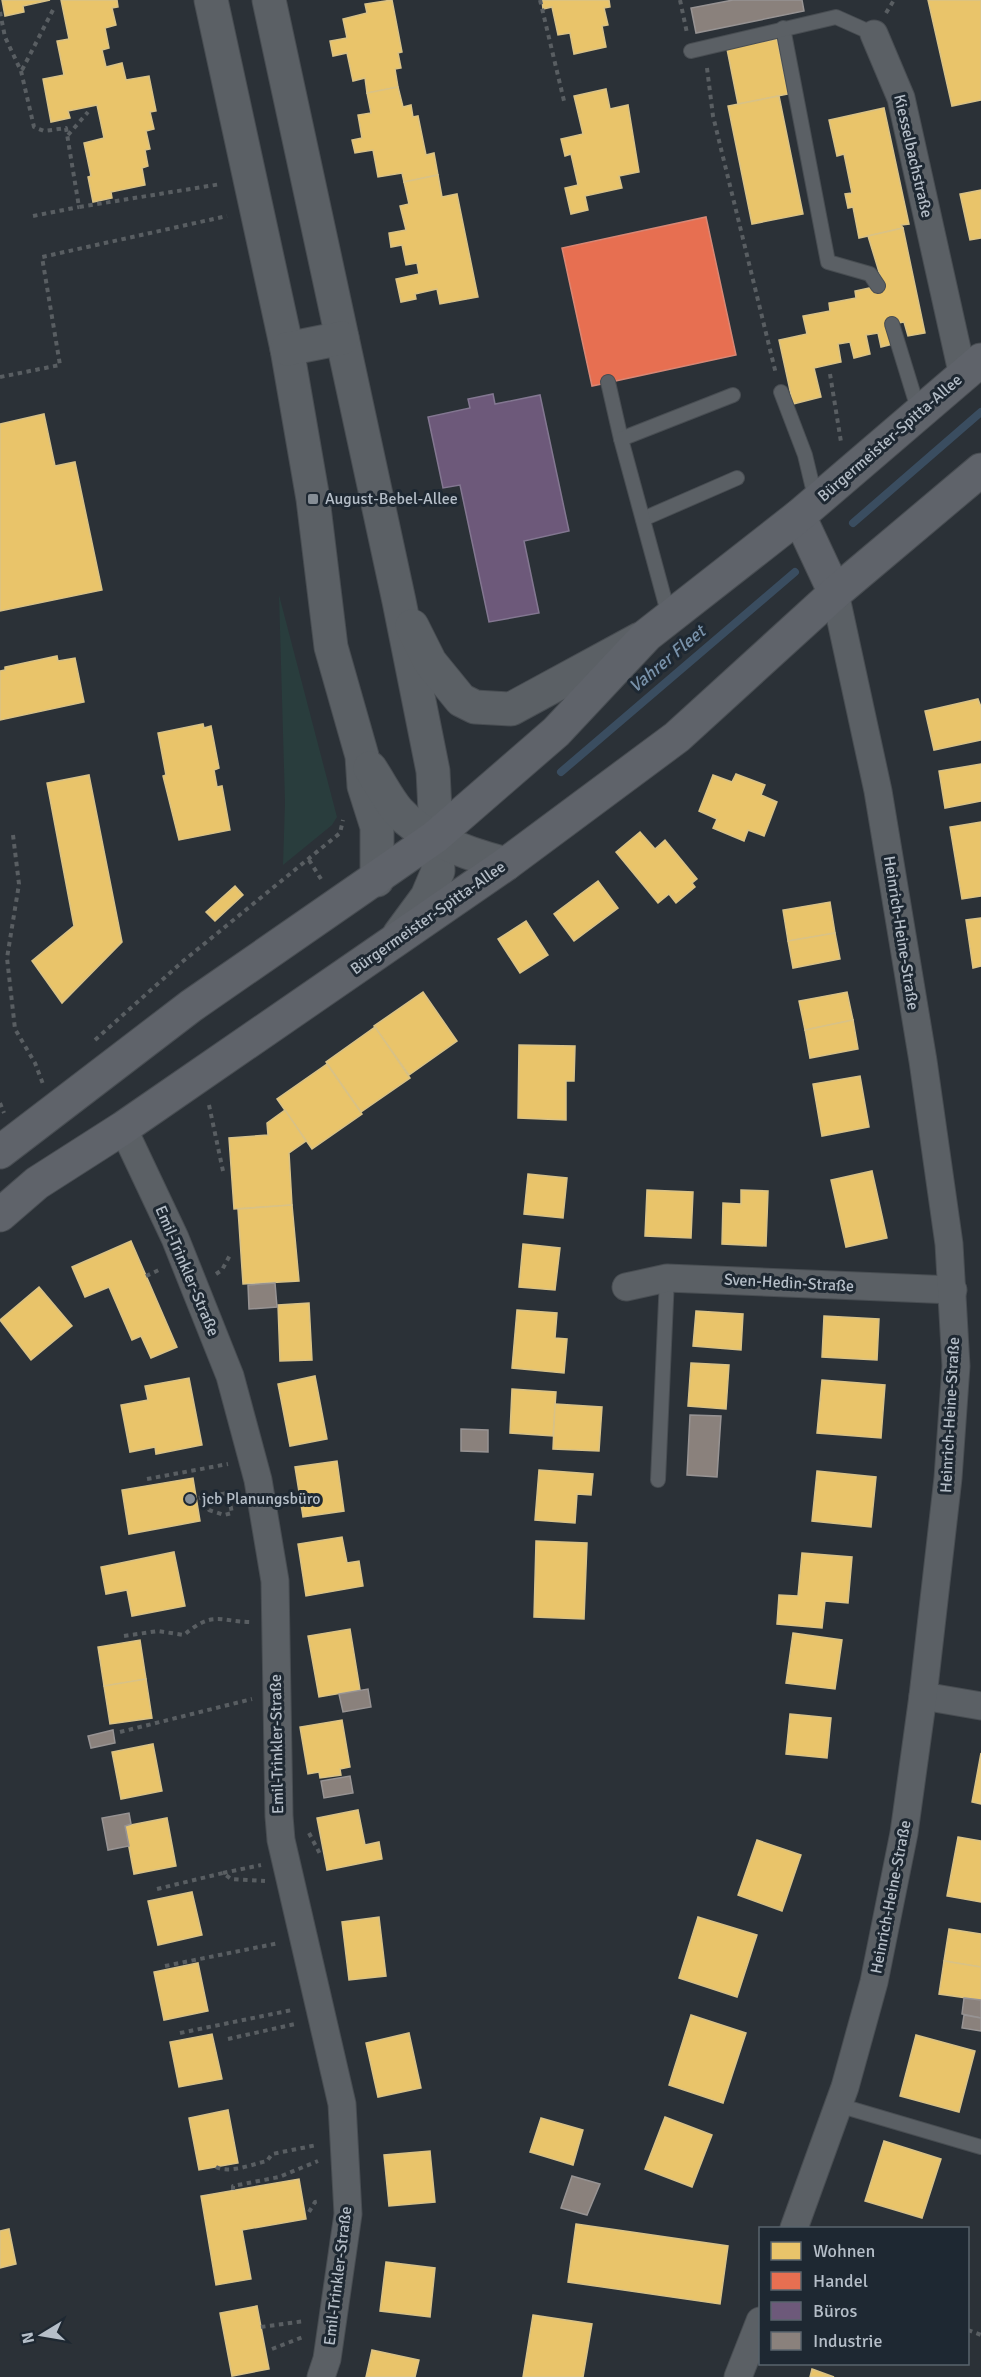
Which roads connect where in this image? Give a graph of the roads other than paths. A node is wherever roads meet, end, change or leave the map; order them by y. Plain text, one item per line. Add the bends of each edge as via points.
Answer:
1 (211, 0) edge
2 (268, 0) edge
3 (783, 28) junction
4 (874, 34) joint
5 (691, 51) road end
6 (878, 286) dead end
7 (892, 324) dead end
8 (342, 338) junction
9 (287, 349) junction
10 (972, 368) edge
11 (608, 382) dead end
12 (781, 392) road end
13 (733, 395) dead end
14 (919, 414) junction
15 (621, 439) junction
16 (981, 470) edge
17 (736, 478) dead end
18 (808, 509) junction
19 (643, 519) junction
20 (835, 593) junction
21 (399, 601) junction
22 (658, 626) junction
23 (362, 756) junction
24 (435, 837) junction
25 (506, 864) junction
26 (377, 880) junction
27 (395, 941) junction
28 (123, 1128) junction
29 (0, 1152) edge
30 (0, 1215) edge
31 (667, 1278) junction
32 (626, 1287) dead end
33 (953, 1290) junction
34 (658, 1480) dead end
35 (923, 1696) junction
36 (981, 1706) edge
37 (838, 2105) junction
38 (981, 2147) edge
39 (795, 2227) edge
40 (759, 2324) edge
41 (321, 2377) edge
42 (738, 2377) edge

1 - 9 street via 239,197
2 - 8 street
3 - 4 lane, Kiesselbachstraße via 836,16
3 - 5 lane, Kiesselbachstraße
3 - 6 lane via 828,262 870,274
4 - 10 street, Kiesselbachstraße via 901,98
7 - 14 lane
8 - 9 street
8 - 21 street
9 - 23 street via 314,499 331,647
10 - 14 main road, Bürgermeister-Spitta-Allee
11 - 15 lane
12 - 18 lane via 805,455
13 - 15 lane
14 - 18 main road, Bürgermeister-Spitta-Allee
15 - 19 lane
16 - 20 main road, Bürgermeister-Spitta-Allee
17 - 19 lane
18 - 20 main road
18 - 22 main road, Bürgermeister-Spitta-Allee
19 - 22 lane
20 - 25 main road, Bürgermeister-Spitta-Allee via 677,737
20 - 33 street, Heinrich-Heine-Straße via 884,826 950,1244
21 - 22 street via 430,662 461,700 475,707 511,709
21 - 24 street via 433,771
22 - 24 main road, Bürgermeister-Spitta-Allee via 556,732
23 - 24 street via 399,811
23 - 26 street via 364,786 377,827
24 - 25 street via 466,854
24 - 26 main road, Bürgermeister-Spitta-Allee
24 - 27 street via 438,871 428,897
25 - 27 main road, Bürgermeister-Spitta-Allee
26 - 29 main road, Bürgermeister-Spitta-Allee via 191,1006
27 - 28 main road, Bürgermeister-Spitta-Allee
28 - 30 main road, Bürgermeister-Spitta-Allee via 37,1183
28 - 41 street, Emil-Trinkler-Straße via 176,1238 230,1376 259,1486 274,1581 279,1816 287,1868 342,2103 348,2214
31 - 32 street, Sven-Hedin-Straße
31 - 33 street, Sven-Hedin-Straße
31 - 34 lane
33 - 35 street, Heinrich-Heine-Straße via 956,1366 948,1478
35 - 36 street
35 - 37 street, Heinrich-Heine-Straße via 904,1833 877,1971
37 - 38 lane
37 - 39 street, Heinrich-Heine-Straße
40 - 42 street

